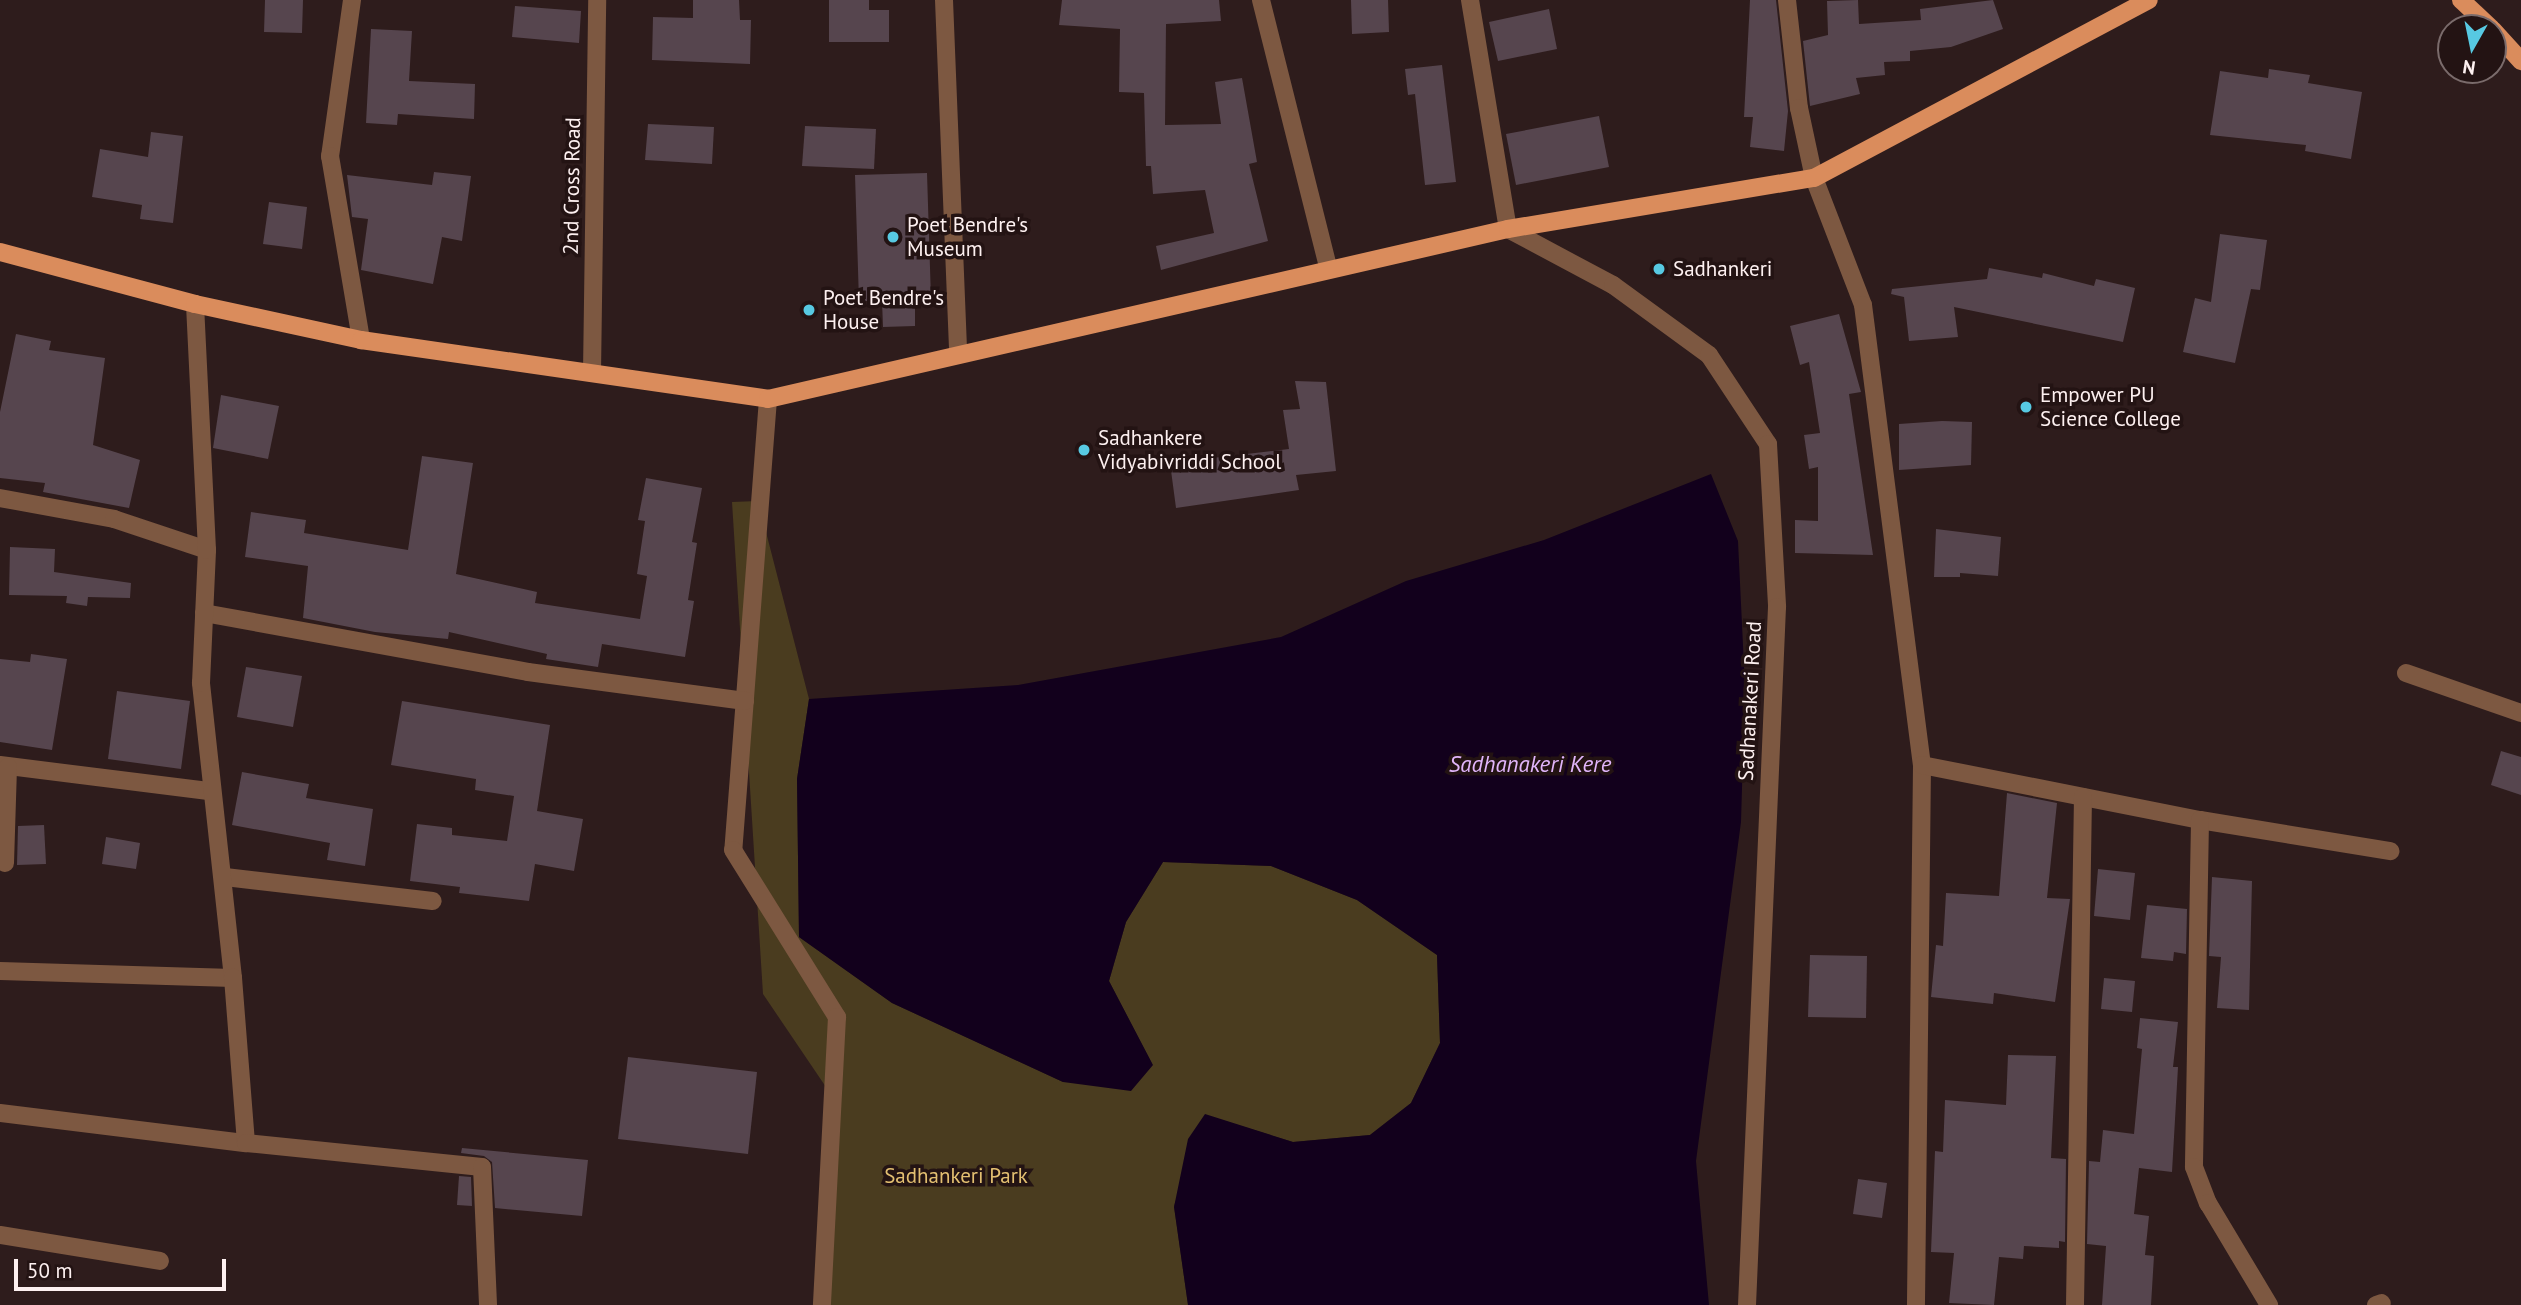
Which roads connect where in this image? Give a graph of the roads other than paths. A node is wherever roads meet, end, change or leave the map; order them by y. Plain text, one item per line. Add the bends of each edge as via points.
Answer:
1 (352, 0) edge
2 (597, 0) edge
3 (944, 0) edge
4 (1261, 0) edge
5 (1470, 0) edge
6 (1787, 0) edge
7 (2149, 0) edge
8 (2461, 0) edge
9 (2476, 14) edge
10 (2507, 46) edge
11 (2521, 61) edge
12 (1814, 178) junction
13 (1508, 229) junction
14 (0, 252) edge
15 (1329, 270) junction
16 (195, 304) junction
17 (362, 340) junction
18 (958, 355) junction
19 (592, 373) junction
20 (768, 399) junction
21 (0, 498) edge
22 (207, 550) junction
23 (204, 613) junction
24 (2406, 673) dead end
25 (745, 701) junction
26 (2521, 713) edge
27 (1922, 765) junction
28 (4, 766) edge
29 (210, 791) junction
30 (2083, 797) junction
31 (2200, 820) junction
32 (2390, 851) dead end
33 (5, 863) dead end
34 (225, 877) junction
35 (433, 901) dead end
36 (0, 971) edge
37 (233, 978) junction
38 (0, 1113) edge
39 (246, 1143) junction
40 (0, 1235) edge
41 (160, 1261) dead end
42 (488, 1305) edge
43 (822, 1305) edge
44 (1747, 1305) edge
45 (1916, 1305) edge
46 (2075, 1305) edge
47 (2269, 1305) edge

1 - 17 street via 330,156
2 - 19 street, 2nd Cross Road
3 - 18 street
4 - 15 street
5 - 13 street
6 - 12 street via 1799,108
7 - 12 main road
8 - 9 main road
10 - 11 main road
12 - 13 main road
12 - 27 street via 1864,305
13 - 15 main road
13 - 44 street, Sadhanakeri Road via 1613,285 1709,355 1768,444 1777,607
14 - 16 main road
15 - 18 main road
16 - 17 main road
16 - 22 street
17 - 19 main road
18 - 20 main road
19 - 20 main road
20 - 25 street
21 - 22 street via 114,519
22 - 23 street
23 - 25 street via 528,672
23 - 29 street via 201,683
24 - 26 street
25 - 43 street via 733,850 837,1017
27 - 30 street
27 - 45 street
28 - 29 street
28 - 33 street
29 - 34 street
30 - 31 street
30 - 46 street
31 - 32 street
31 - 47 street via 2194,1167 2208,1203
34 - 35 street
34 - 37 street
36 - 37 street
37 - 39 street
38 - 39 street
39 - 42 street via 482,1167
40 - 41 street

